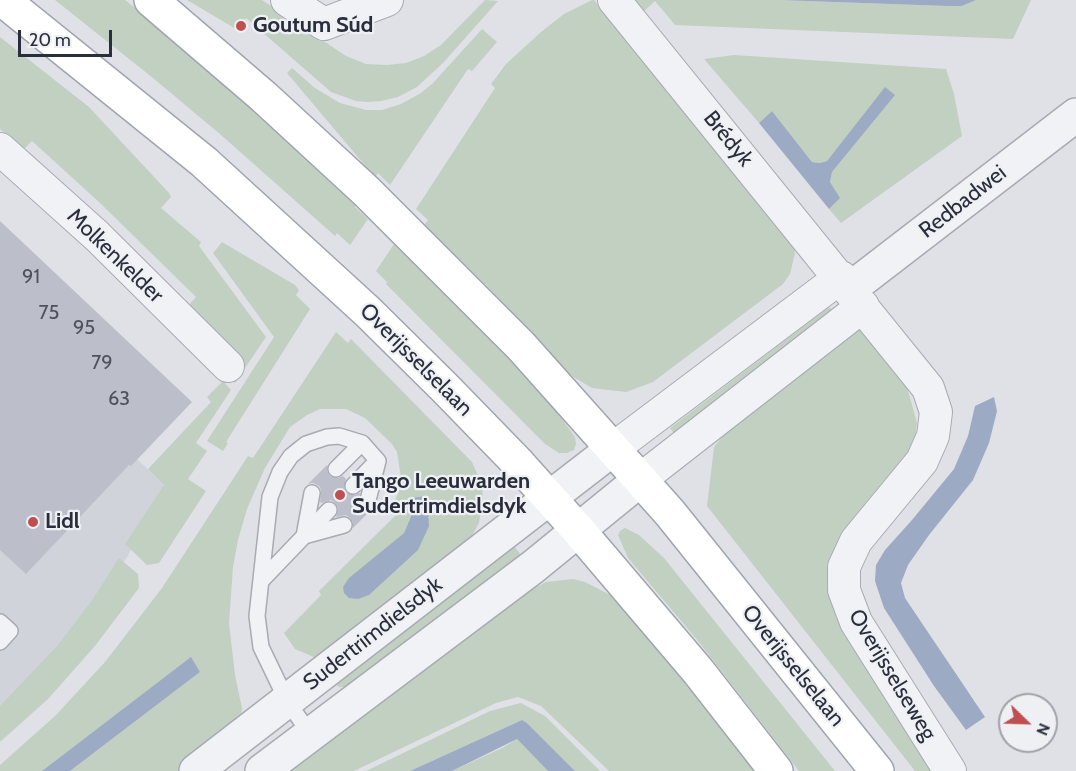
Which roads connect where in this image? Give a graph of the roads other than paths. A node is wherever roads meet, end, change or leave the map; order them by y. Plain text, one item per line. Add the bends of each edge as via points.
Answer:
1 (3, 0) edge
2 (151, 0) edge
3 (287, 0) edge
4 (387, 0) edge
5 (614, 0) edge
6 (1076, 115) edge
7 (0, 149) edge
8 (852, 291) junction
9 (228, 366) dead end
10 (362, 443) junction
11 (614, 448) junction
12 (378, 461) junction
13 (336, 469) dead end
14 (641, 479) junction
15 (353, 486) dead end
16 (312, 493) dead end
17 (549, 497) junction
18 (368, 500) dead end
19 (329, 510) dead end
20 (344, 525) dead end
21 (579, 531) junction
22 (304, 536) junction
23 (261, 581) junction
24 (0, 622) edge
25 (0, 642) edge
26 (287, 701) junction
27 (311, 735) junction
28 (196, 771) edge
29 (262, 771) edge
30 (776, 771) edge
31 (877, 771) edge
32 (950, 771) edge

1 - 17 main road, Overijsselselaan via 204,162 316,263 453,396
2 - 11 main road, Overijsselselaan via 366,191 521,346
3 - 4 street via 324,24
5 - 8 street, Brédyk
6 - 8 street, Redbadwei
7 - 9 street, Molkenkelder via 97,236
8 - 11 street, Redbadwei
8 - 14 street, Redbadwei
8 - 32 street, Overijsselseweg via 928,388 936,412 933,436 922,461 856,541 844,567 844,590 856,622
10 - 12 lane
10 - 13 lane
10 - 23 lane via 339,436 327,437 306,444 291,456 270,497
11 - 14 main road, Overijsselselaan
11 - 17 street, Sudertrimdielsdyk
12 - 15 lane
12 - 18 lane
14 - 21 street, Sudertrimdielsdyk
14 - 31 main road, Overijsselselaan
16 - 22 lane
17 - 21 main road, Overijsselselaan
17 - 26 street, Sudertrimdielsdyk
19 - 22 lane
20 - 22 lane
21 - 27 street, Sudertrimdielsdyk
21 - 30 main road, Overijsselselaan via 698,671
22 - 23 lane
23 - 26 lane via 257,616 261,647
24 - 25 lane via 10,631
26 - 27 lane
26 - 28 street, Sudertrimdielsdyk
27 - 29 street, Sudertrimdielsdyk

